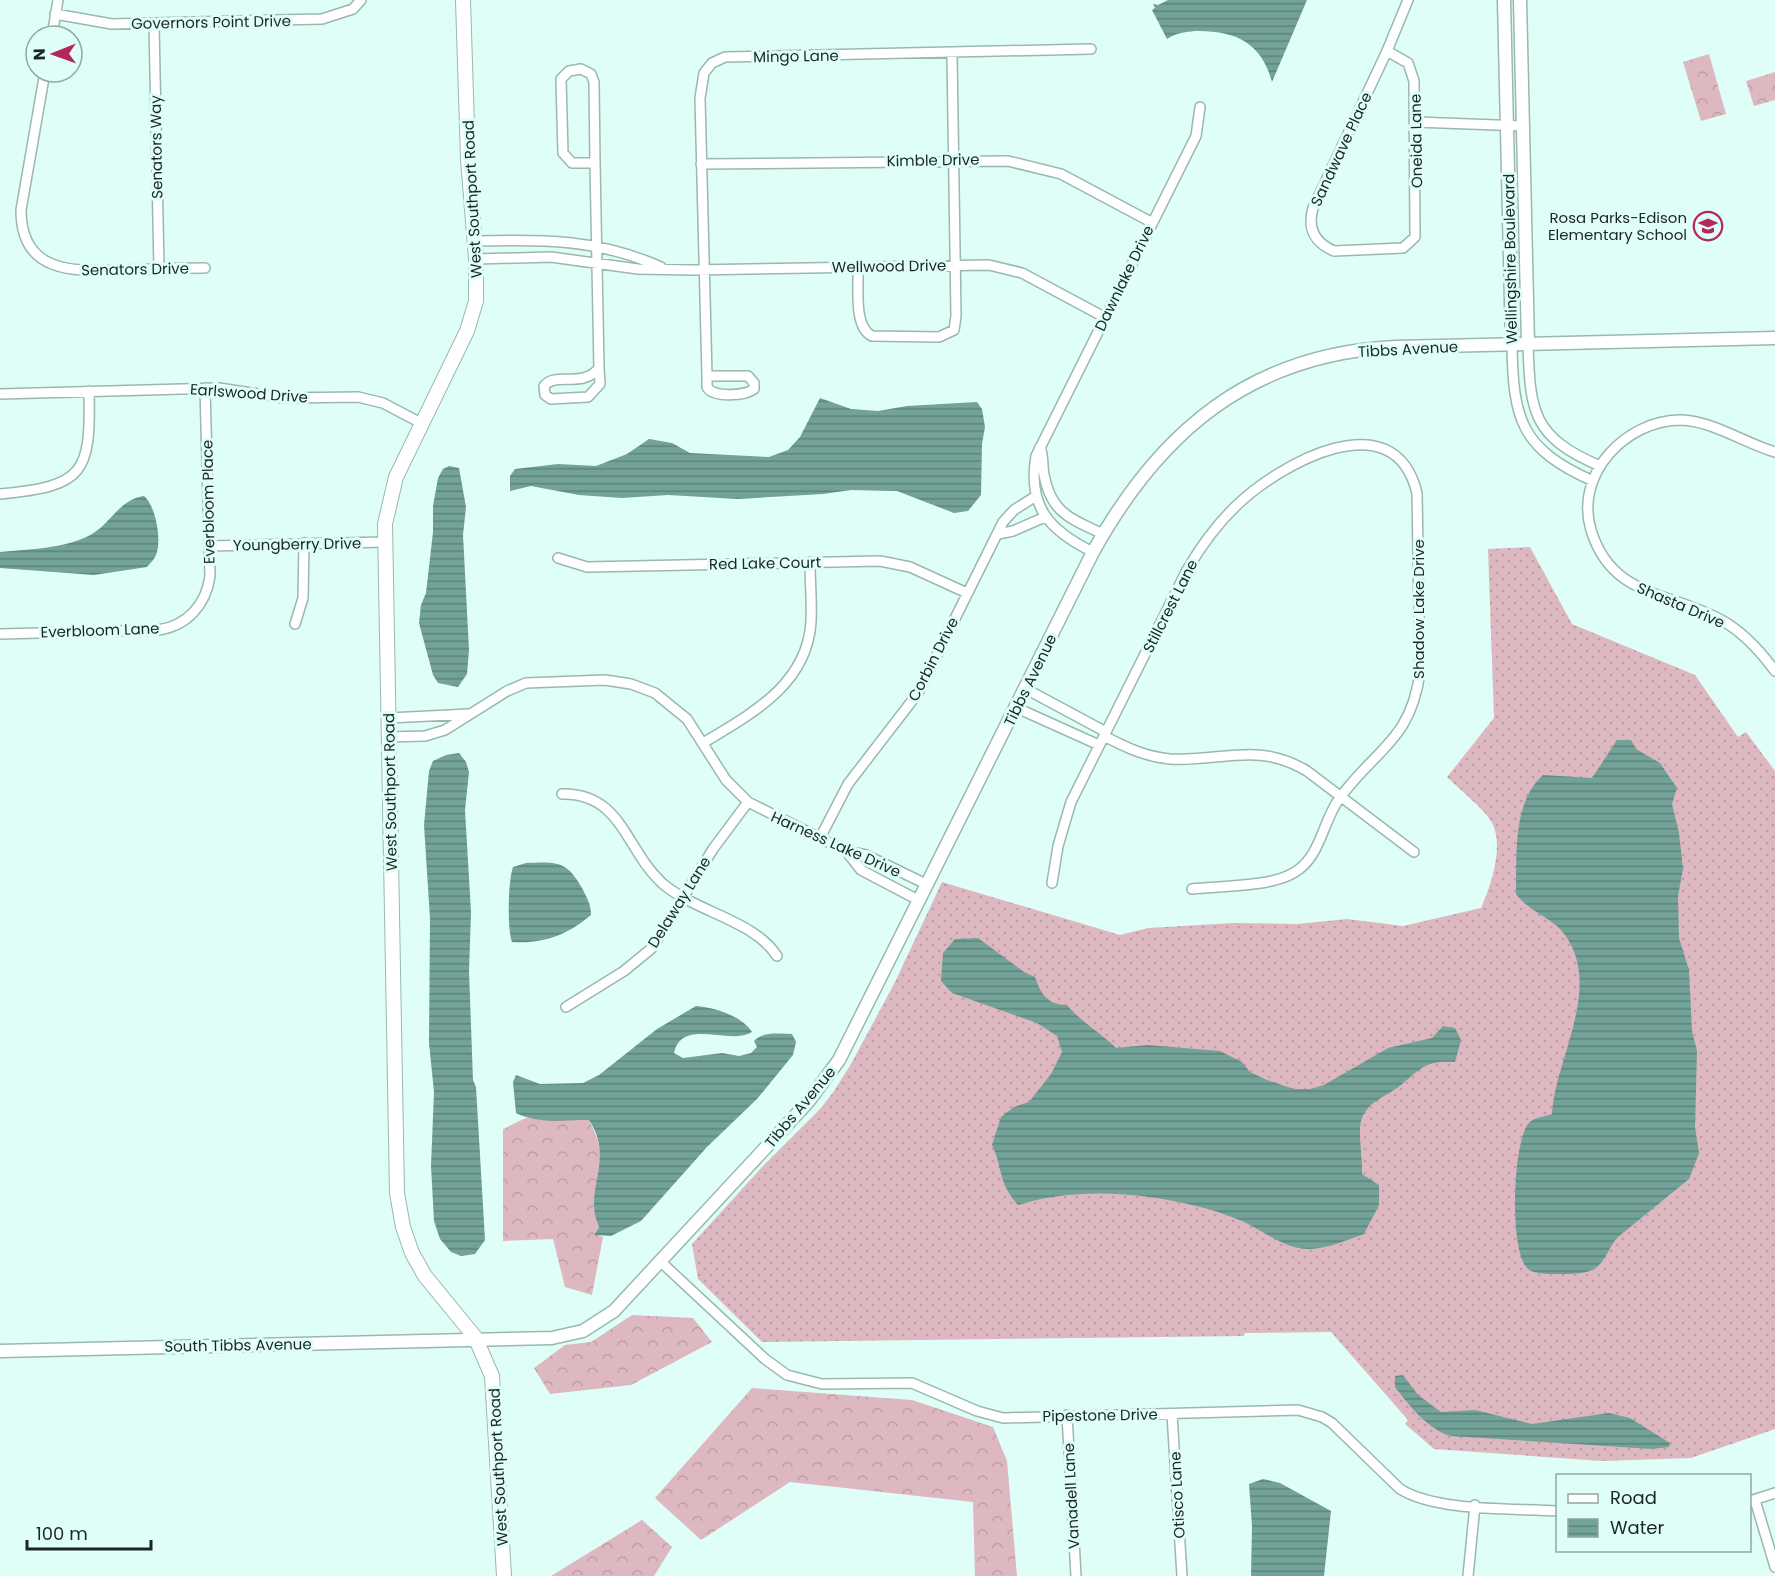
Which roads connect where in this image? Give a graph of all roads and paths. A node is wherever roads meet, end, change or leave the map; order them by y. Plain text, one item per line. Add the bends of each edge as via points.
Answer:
1 (58, 0) edge
2 (361, 0) edge
3 (463, 0) edge
4 (1408, 0) edge
5 (1504, 0) edge
6 (1520, 0) edge
7 (56, 14) junction
8 (54, 24) edge
9 (154, 24) junction
10 (1091, 49) dead end
11 (1387, 51) junction
12 (952, 54) junction
13 (43, 84) edge
14 (1200, 107) dead end
15 (1416, 122) junction
16 (1507, 124) junction
17 (1523, 126) junction
18 (953, 159) junction
19 (595, 164) junction
20 (701, 164) junction
21 (1151, 222) junction
22 (475, 241) junction
23 (1412, 243) joint
24 (597, 246) junction
25 (476, 259) junction
26 (598, 263) junction
27 (955, 265) junction
28 (858, 267) junction
29 (205, 268) dead end
30 (662, 268) junction
31 (159, 269) junction
32 (704, 270) junction
33 (1104, 317) junction
34 (1775, 338) edge
35 (1528, 344) junction
36 (1512, 345) junction
37 (599, 368) junction
38 (707, 376) junction
39 (205, 388) junction
40 (89, 391) junction
41 (0, 394) edge
42 (421, 423) junction
43 (1040, 447) junction
44 (1775, 452) edge
45 (1398, 458) joint
46 (1600, 466) junction
47 (1593, 481) junction
48 (0, 494) edge
49 (1051, 498) junction
50 (1037, 500) junction
51 (1045, 517) junction
52 (998, 534) junction
53 (1103, 534) junction
54 (385, 542) junction
55 (304, 543) junction
56 (209, 546) junction
57 (1093, 552) junction
58 (558, 558) dead end
59 (810, 562) junction
60 (967, 593) junction
61 (194, 612) joint
62 (295, 624) dead end
63 (0, 634) edge
64 (1772, 660) edge
65 (1775, 671) edge
66 (1026, 689) junction
67 (1017, 708) junction
68 (469, 714) junction
69 (389, 718) junction
70 (1105, 734) junction
71 (389, 737) junction
72 (703, 743) junction
73 (1099, 746) junction
74 (562, 794) dead end
75 (1341, 797) junction
76 (748, 802) junction
77 (819, 838) junction
78 (846, 851) junction
79 (1414, 852) dead end
80 (1052, 883) dead end
81 (928, 885) junction
82 (1192, 889) dead end
83 (683, 898) junction
84 (920, 901) junction
85 (777, 956) dead end
86 (566, 1007) dead end
87 (661, 1262) junction
88 (477, 1340) junction
89 (0, 1351) edge
90 (1172, 1414) junction
91 (1066, 1415) junction
92 (1775, 1493) edge
93 (1752, 1500) edge
94 (1474, 1505) junction
95 (1556, 1511) edge
96 (1775, 1567) edge
97 (504, 1576) edge
98 (1076, 1576) edge
99 (1182, 1576) edge
100 (1468, 1576) edge

1 - 7 street
2 - 9 street, Governors Point Drive via 353,9 322,20
3 - 22 main road, West Southport Road
4 - 11 street, Sandwave Place
5 - 16 street, Wellingshire Boulevard
6 - 17 street, Wellingshire Boulevard
7 - 8 street
7 - 9 street, Governors Point Drive via 112,24
9 - 31 street, Senators Way
10 - 12 street, Mingo Lane
11 - 15 street, Oneida Lane via 1408,63 1412,71
11 - 23 street, Sandwave Place via 1313,208 1311,226 1318,241 1334,251 1394,250
12 - 18 street
12 - 20 street, Mingo Lane via 725,57 712,63 704,73 700,98
13 - 31 street, Senators Drive via 21,210 22,228 35,252 51,264 70,270
14 - 21 street, Dawnlake Drive via 1196,136
15 - 16 street
15 - 23 street, Oneida Lane via 1417,223
16 - 17 street
16 - 36 street, Wellingshire Boulevard
17 - 35 street, Wellingshire Boulevard
18 - 20 street, Kimble Drive
18 - 21 street, Kimble Drive via 999,160 1045,169
18 - 27 street
19 - 19 street via 593,78 586,71 573,69 561,79 563,153 572,163
19 - 24 street
20 - 32 street, Mingo Lane
21 - 33 street, Dawnlake Drive
22 - 24 street, Wellwood Drive via 555,239
22 - 25 main road, West Southport Road
24 - 26 street
24 - 30 street, Wellwood Drive
25 - 26 street, Wellwood Drive via 541,256
25 - 42 main road, West Southport Road via 476,301 467,331
26 - 30 street, Wellwood Drive
26 - 37 street
27 - 28 street, Wellwood Drive
27 - 28 street via 954,330 939,337 866,333 861,324
27 - 33 street, Wellwood Drive via 1015,270
28 - 32 street, Wellwood Drive
29 - 31 street, Senators Drive
30 - 32 street, Wellwood Drive
32 - 38 street, Mingo Lane
33 - 43 street, Dawnlake Drive
34 - 35 street, Tibbs Avenue
35 - 36 street, Tibbs Avenue
35 - 46 street, Wellingshire Boulevard via 1530,393 1541,423 1563,448
36 - 47 street, Wellingshire Boulevard via 1514,393 1524,427 1557,463
36 - 53 street, Tibbs Avenue via 1363,350 1307,362 1260,381 1210,410 1166,447
37 - 37 street via 584,379 550,380 544,386 546,396 591,396 600,384
38 - 38 street via 712,394 746,393 753,389 754,382 748,376
39 - 40 street, Earlswood Drive
39 - 42 street, Earlswood Drive via 284,398 362,398 383,403
39 - 56 street, Everbloom Place
40 - 41 street, Earlswood Drive
40 - 48 street via 89,443 74,473 50,488
42 - 54 main road, West Southport Road via 391,493
43 - 49 street
43 - 50 street, Dawnlake Drive via 1034,470
44 - 46 street, Shasta Drive via 1706,425 1682,420 1636,430 1617,444
45 - 70 street, Stillcrest Lane via 1371,445 1341,447 1282,471 1238,503 1193,559
45 - 75 street, Shadow Lake Drive via 1411,474 1417,493 1419,682 1414,705 1399,733
46 - 47 street, Shasta Drive
47 - 64 street, Shasta Drive via 1591,528 1601,554 1613,570 1644,591 1724,622
49 - 50 street
49 - 53 street via 1065,516
50 - 51 street, Dawnlake Drive
50 - 52 street, Corbin Drive via 1012,512
51 - 52 street
51 - 57 street, Dawnlake Drive via 1066,538
52 - 60 street, Corbin Drive
53 - 57 street, Tibbs Avenue
54 - 55 street, Youngberry Drive
54 - 69 main road, West Southport Road
55 - 56 street, Youngberry Drive
55 - 62 street via 303,597
56 - 61 street, Everbloom Place via 208,585
57 - 66 street, Tibbs Avenue
58 - 59 street, Red Lake Court via 587,567
59 - 60 street, Red Lake Court via 896,563
59 - 72 street via 810,629 796,668 764,706
60 - 77 street, Corbin Drive via 918,693 848,784
61 - 63 street, Everbloom Lane via 178,624 158,630
64 - 65 street, Shasta Drive
66 - 67 street, Tibbs Avenue
66 - 70 street
67 - 73 street
67 - 81 street, Tibbs Avenue
68 - 69 street
68 - 71 street, Harness Lake Drive via 434,734
68 - 72 street, Harness Lake Drive via 526,683 615,681 640,687 668,701 687,719
69 - 71 main road, West Southport Road
70 - 73 street, Stillcrest Lane
70 - 75 street via 1137,752 1163,758 1246,753 1272,756 1302,769
71 - 88 main road, West Southport Road via 397,1201 409,1246 423,1273
72 - 76 street, Harness Lake Drive via 726,780
73 - 80 street, Stillcrest Lane via 1066,816
74 - 83 street via 586,796 607,808 650,870
75 - 79 street
75 - 82 street, Shadow Lake Drive via 1312,857 1293,874 1271,881
76 - 77 street, Harness Lake Drive
76 - 83 street, Delaway Lane
77 - 78 street, Harness Lake Drive
78 - 81 street, Harness Lake Drive via 866,855
78 - 84 street via 861,870
81 - 84 street, Tibbs Avenue
83 - 85 street via 759,937
83 - 86 street, Delaway Lane via 659,939 642,958
84 - 87 street, Tibbs Avenue via 856,1030 828,1077
87 - 88 street, Tibbs Avenue via 606,1317 583,1331 556,1338
87 - 91 street, Pipestone Drive via 765,1359 799,1380 822,1384 912,1383 988,1415
88 - 89 street, South Tibbs Avenue
88 - 97 main road, West Southport Road via 495,1395
90 - 91 street, Pipestone Drive
90 - 94 street, Pipestone Drive via 1283,1410 1310,1413 1341,1431 1411,1496
90 - 99 street, Otisco Lane
91 - 98 street, Vanadell Lane
92 - 93 street
93 - 96 street
94 - 95 street, Pipestone Drive
94 - 100 street

